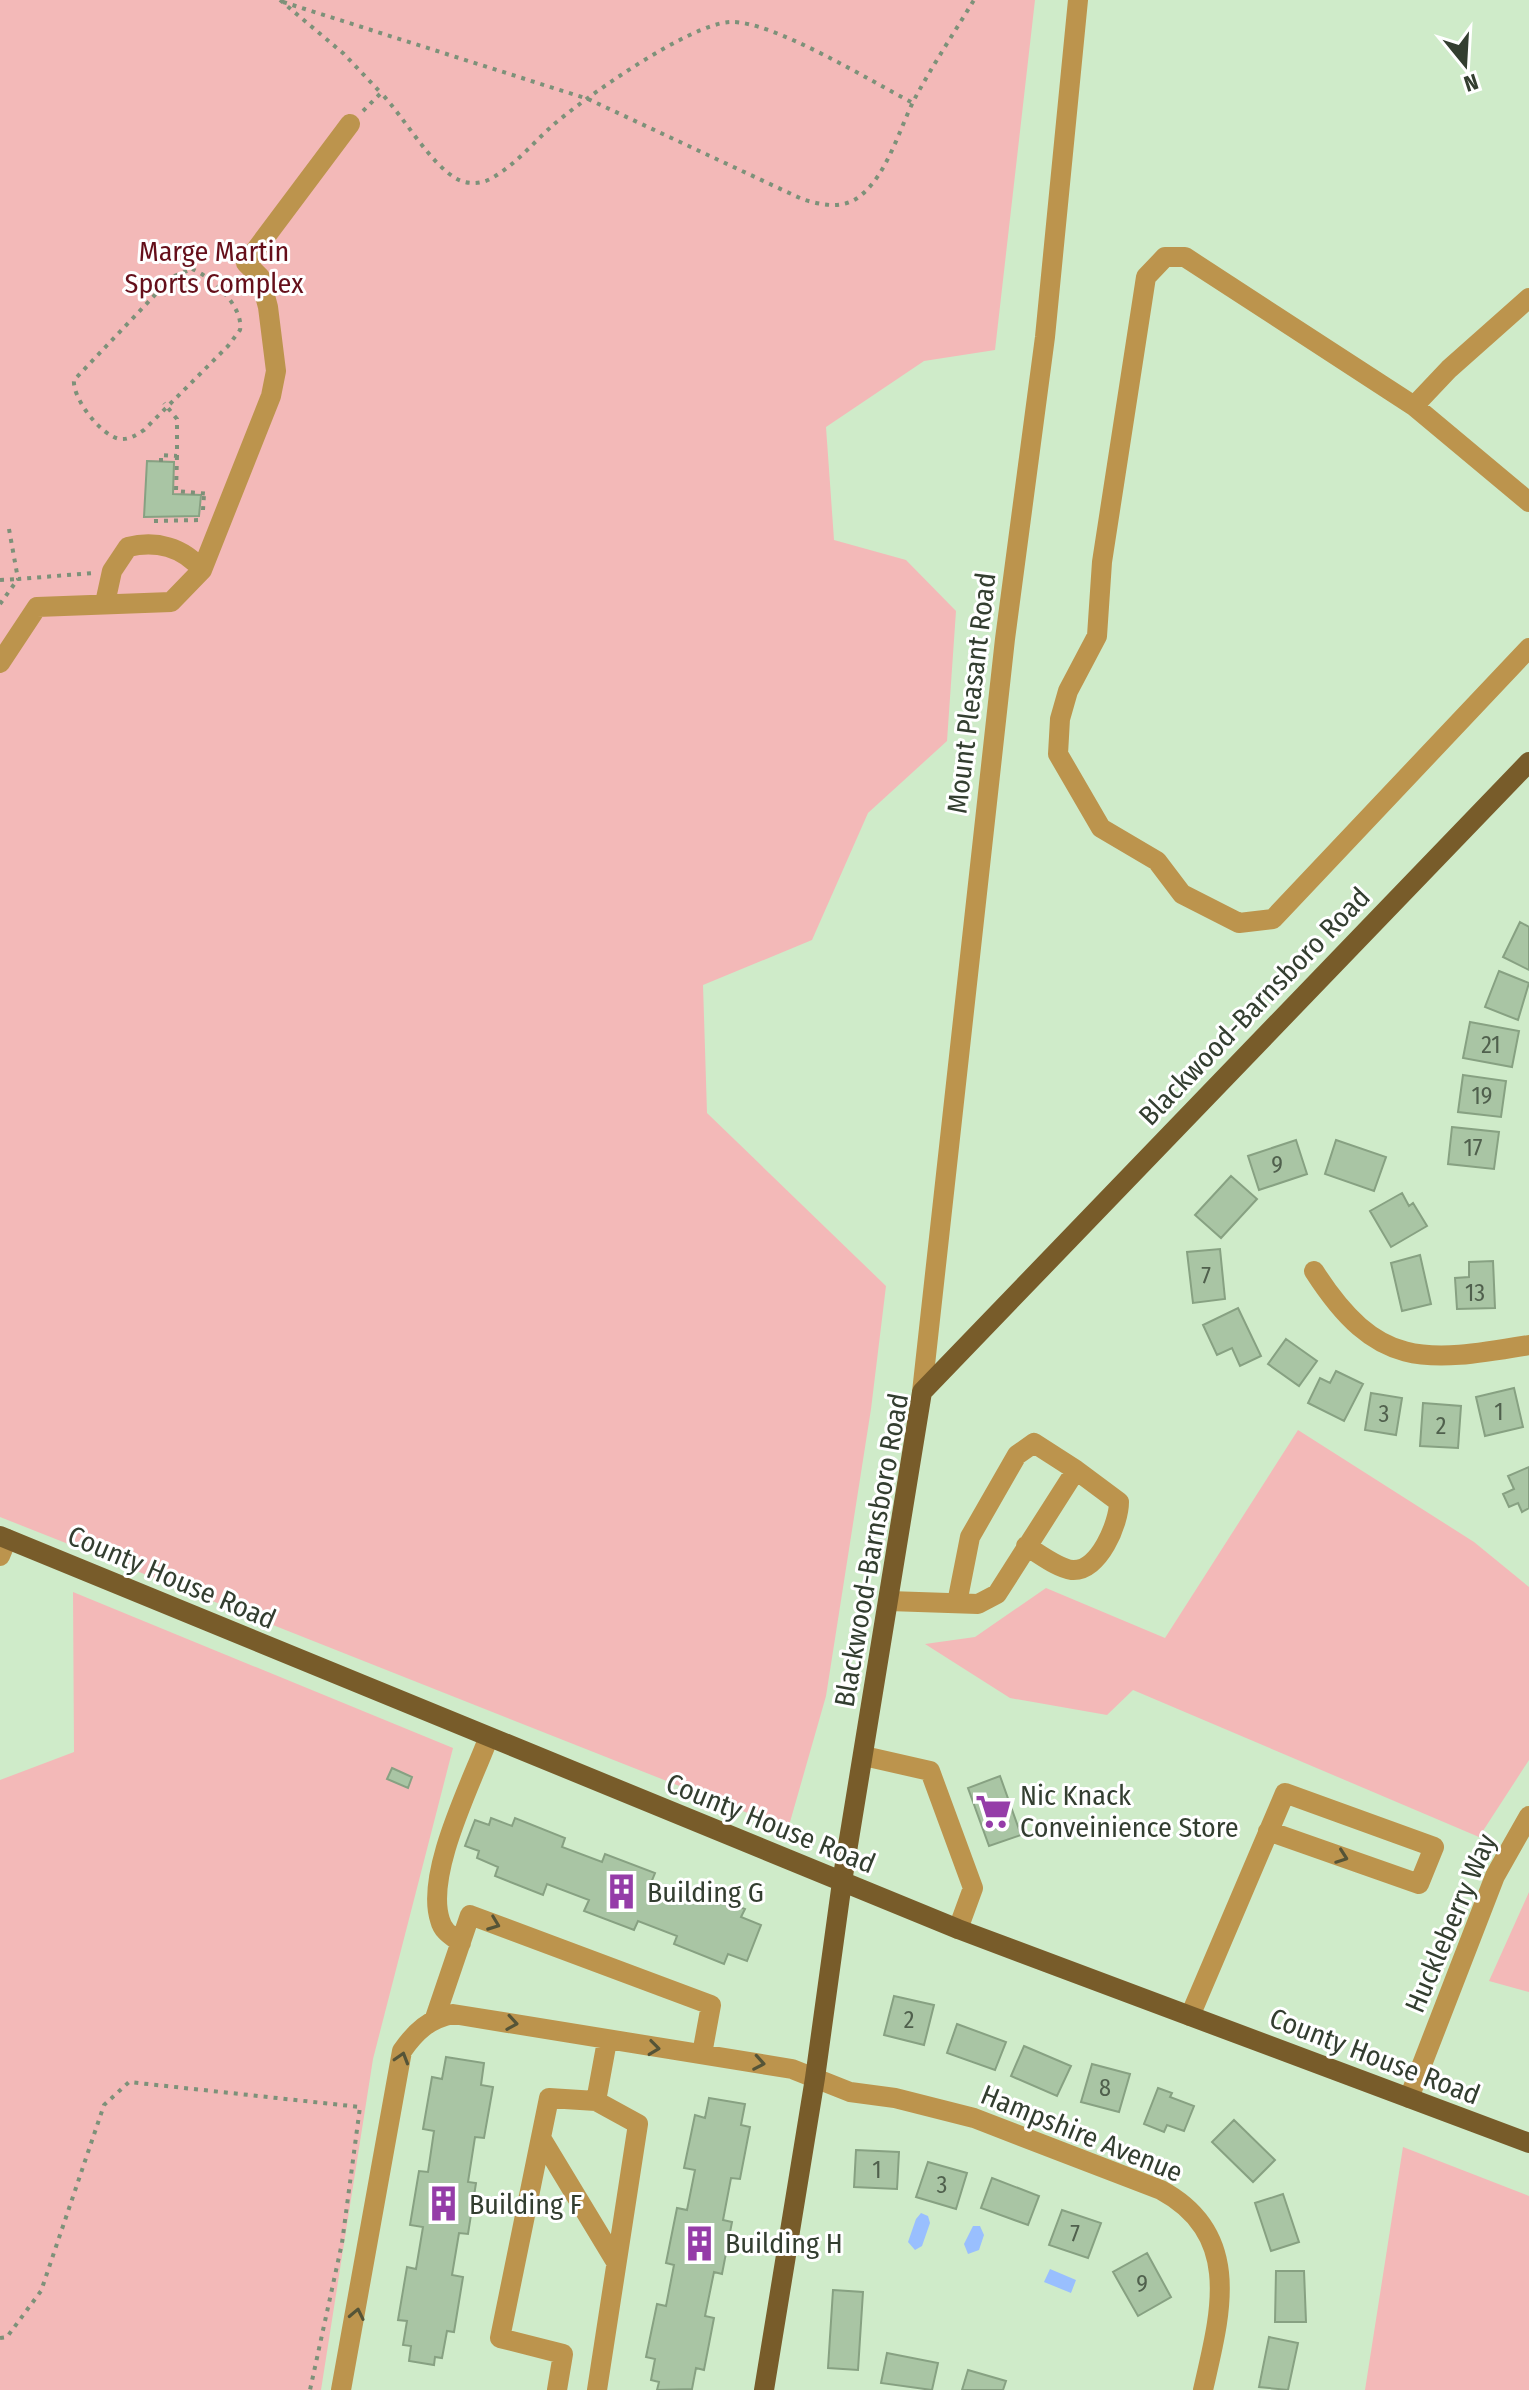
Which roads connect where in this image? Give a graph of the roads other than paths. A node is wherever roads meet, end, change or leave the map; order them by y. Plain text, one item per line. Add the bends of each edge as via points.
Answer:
1 (1078, 0) edge
2 (350, 124) road end
3 (1529, 298) edge
4 (1414, 406) junction
5 (1529, 502) edge
6 (202, 570) junction
7 (105, 603) junction
8 (1529, 648) edge
9 (0, 663) edge
10 (1529, 762) edge
11 (1314, 1271) dead end
12 (1529, 1345) edge
13 (922, 1392) junction
14 (1076, 1470) junction
15 (2, 1544) edge
16 (1026, 1546) junction
17 (889, 1601) junction
18 (957, 1603) junction
19 (488, 1739) junction
20 (864, 1756) junction
21 (1529, 1816) edge
22 (1268, 1831) junction
23 (842, 1882) junction
24 (958, 1929) junction
25 (461, 1943) junction
26 (1190, 2016) junction
27 (435, 2018) junction
28 (607, 2041) junction
29 (702, 2054) junction
30 (815, 2078) junction
31 (1409, 2098) junction
32 (596, 2101) junction
33 (541, 2138) junction
34 (1529, 2143) edge
35 (616, 2262) junction
36 (341, 2390) edge
37 (557, 2390) edge
38 (597, 2390) edge
39 (764, 2390) edge
40 (1203, 2390) edge

1 - 13 street, Mount Pleasant Road via 1045,337 1005,639
2 - 6 street via 246,263 260,277 276,371 265,418
3 - 4 street
4 - 5 street
4 - 8 street via 1185,257 1165,257 1146,277 1102,562 1097,636 1068,691 1058,754 1101,828 1157,861 1182,894 1239,923 1273,919
6 - 7 street via 171,602
6 - 7 street via 189,555 167,547 128,547 112,571
7 - 9 street via 37,607
10 - 13 main road, Blackwood-Barnsboro Road
11 - 12 street via 1355,1326 1391,1347 1459,1356
13 - 17 main road, Blackwood-Barnsboro Road
14 - 16 street
14 - 16 street via 1119,1502 1117,1523 1099,1555 1077,1570 1067,1569
14 - 18 street via 1034,1443 1017,1455 970,1537
15 - 19 main road, County House Road
16 - 18 street via 997,1594 978,1604
17 - 18 street
17 - 20 main road, Blackwood-Barnsboro Road
19 - 23 main road, County House Road
19 - 25 street via 438,1885 444,1931
20 - 23 main road, Blackwood-Barnsboro Road
20 - 24 street via 930,1771 973,1888
21 - 31 street, Huckleberry Way via 1495,1876
22 -> 22 street via 1419,1884 1434,1847 1285,1793
22 - 26 street
23 - 24 main road, County House Road
23 - 30 main road, Blackwood-Barnsboro Road
24 - 26 main road, County House Road
25 - 27 street
25 -> 29 street via 470,1915 711,2005
26 - 31 main road, County House Road
27 -> 28 street, Hampshire Avenue via 453,2014
36 -> 27 street via 402,2051
28 -> 29 street, Hampshire Avenue
28 - 32 street
29 -> 30 street, Hampshire Avenue via 792,2069
30 - 39 main road, Blackwood-Barnsboro Road
30 - 40 street, Hampshire Avenue via 850,2092 974,2118 1123,2174 1181,2203 1198,2221 1220,2265 1221,2304
31 - 34 main road, County House Road
32 - 33 street via 549,2098
32 - 35 street via 638,2124
33 - 35 street
33 - 37 street via 500,2338 563,2354
35 - 38 street

